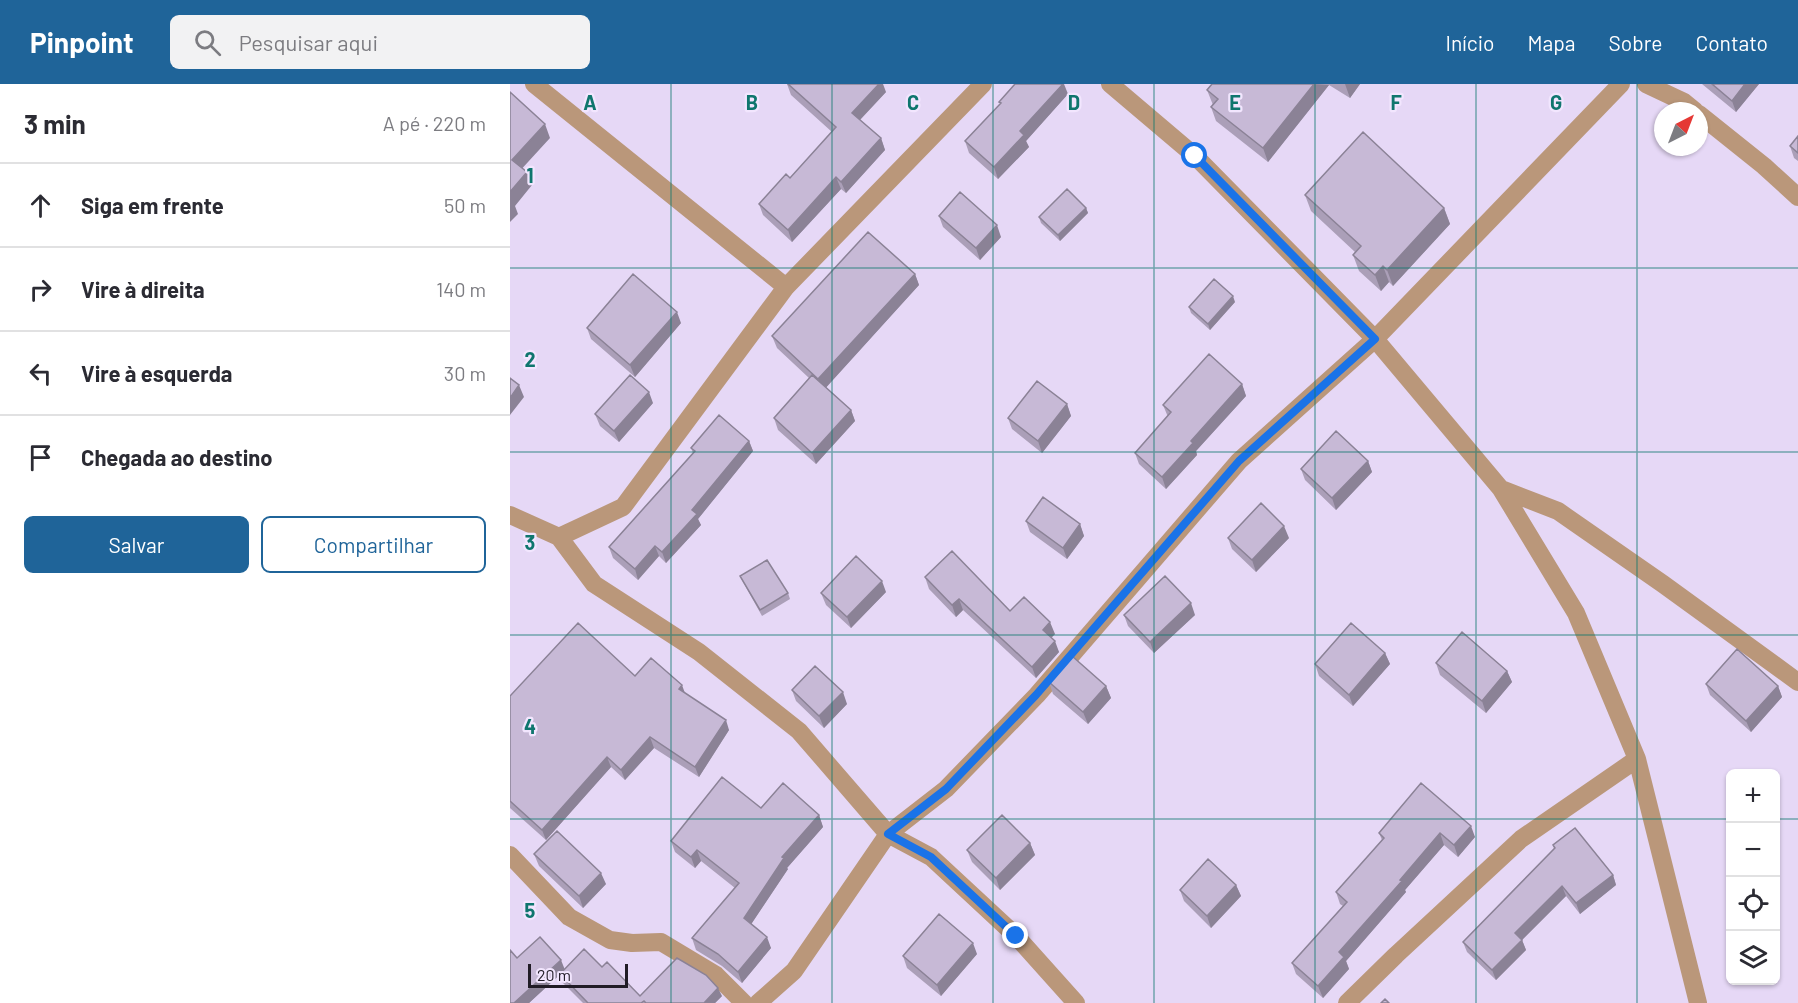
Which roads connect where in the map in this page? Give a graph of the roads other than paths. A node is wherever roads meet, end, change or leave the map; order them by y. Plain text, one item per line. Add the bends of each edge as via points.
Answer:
1 (534, 84) edge
2 (983, 84) edge
3 (1110, 84) edge
4 (1620, 84) edge
5 (1646, 84) edge
6 (1684, 102) edge
7 (1708, 121) edge
8 (1798, 198) edge
9 (786, 287) junction
10 (1375, 339) junction
11 (1501, 489) junction
12 (510, 514) edge
13 (560, 537) junction
14 (1798, 682) edge
15 (1638, 759) junction
16 (888, 834) junction
17 (510, 855) edge
18 (744, 1003) edge
19 (758, 1003) edge
20 (1076, 1003) edge
21 (1347, 1003) edge
22 (1698, 1003) edge

1 - 9 street
2 - 9 street
3 - 10 street via 1195,156
4 - 10 street
5 - 6 street
7 - 8 street
9 - 13 street via 623,507
10 - 11 street
10 - 16 street via 1239,461 1036,695 946,789
11 - 14 street via 1558,511
11 - 15 street via 1576,613
12 - 13 street
13 - 16 street via 594,584 699,652 799,731
15 - 21 street via 1521,839
15 - 22 street
16 - 19 street via 794,971
16 - 20 street via 931,857 1016,936
17 - 18 street via 570,917 610,940 661,942 716,975

